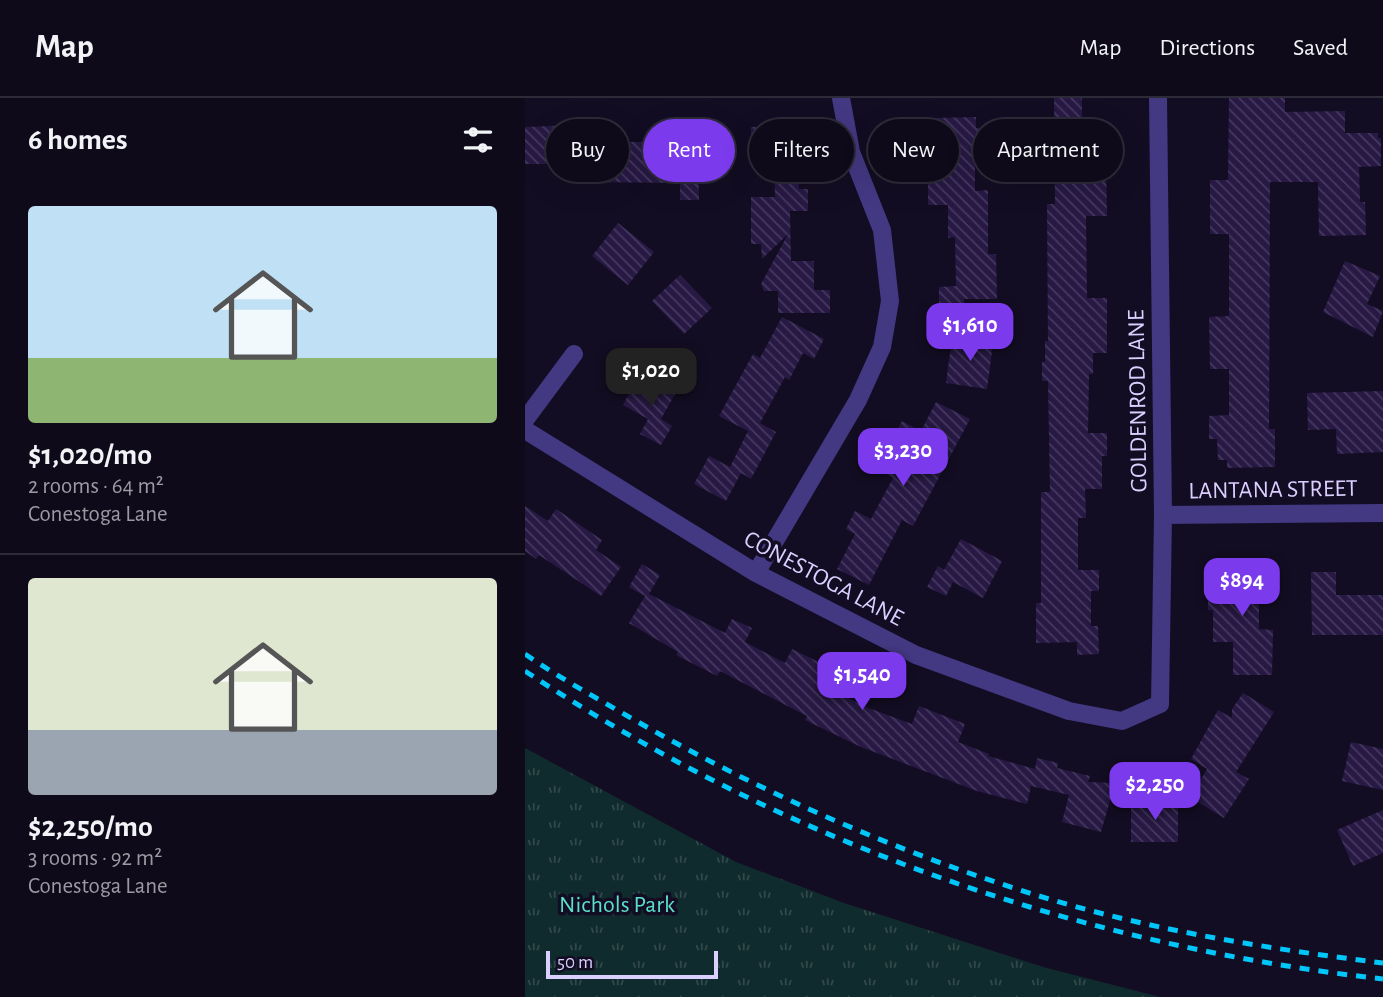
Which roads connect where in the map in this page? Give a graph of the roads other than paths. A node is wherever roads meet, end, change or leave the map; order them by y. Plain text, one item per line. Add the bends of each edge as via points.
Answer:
1 (841, 98) edge
2 (1159, 98) edge
3 (574, 354) dead end
4 (525, 421) edge
5 (525, 429) edge
6 (1383, 513) edge
7 (1163, 515) junction
8 (756, 573) junction
9 (1160, 704) joint

1 - 8 street via 851,152 882,230 890,301 882,347 859,400
2 - 7 street, GOLDENROD LANE
3 - 4 street
5 - 8 street, CONESTOGA LANE
6 - 7 street, LANTANA STREET
7 - 9 street, GOLDENROD LANE
8 - 9 street, CONESTOGA LANE via 916,654 1069,711 1122,721

